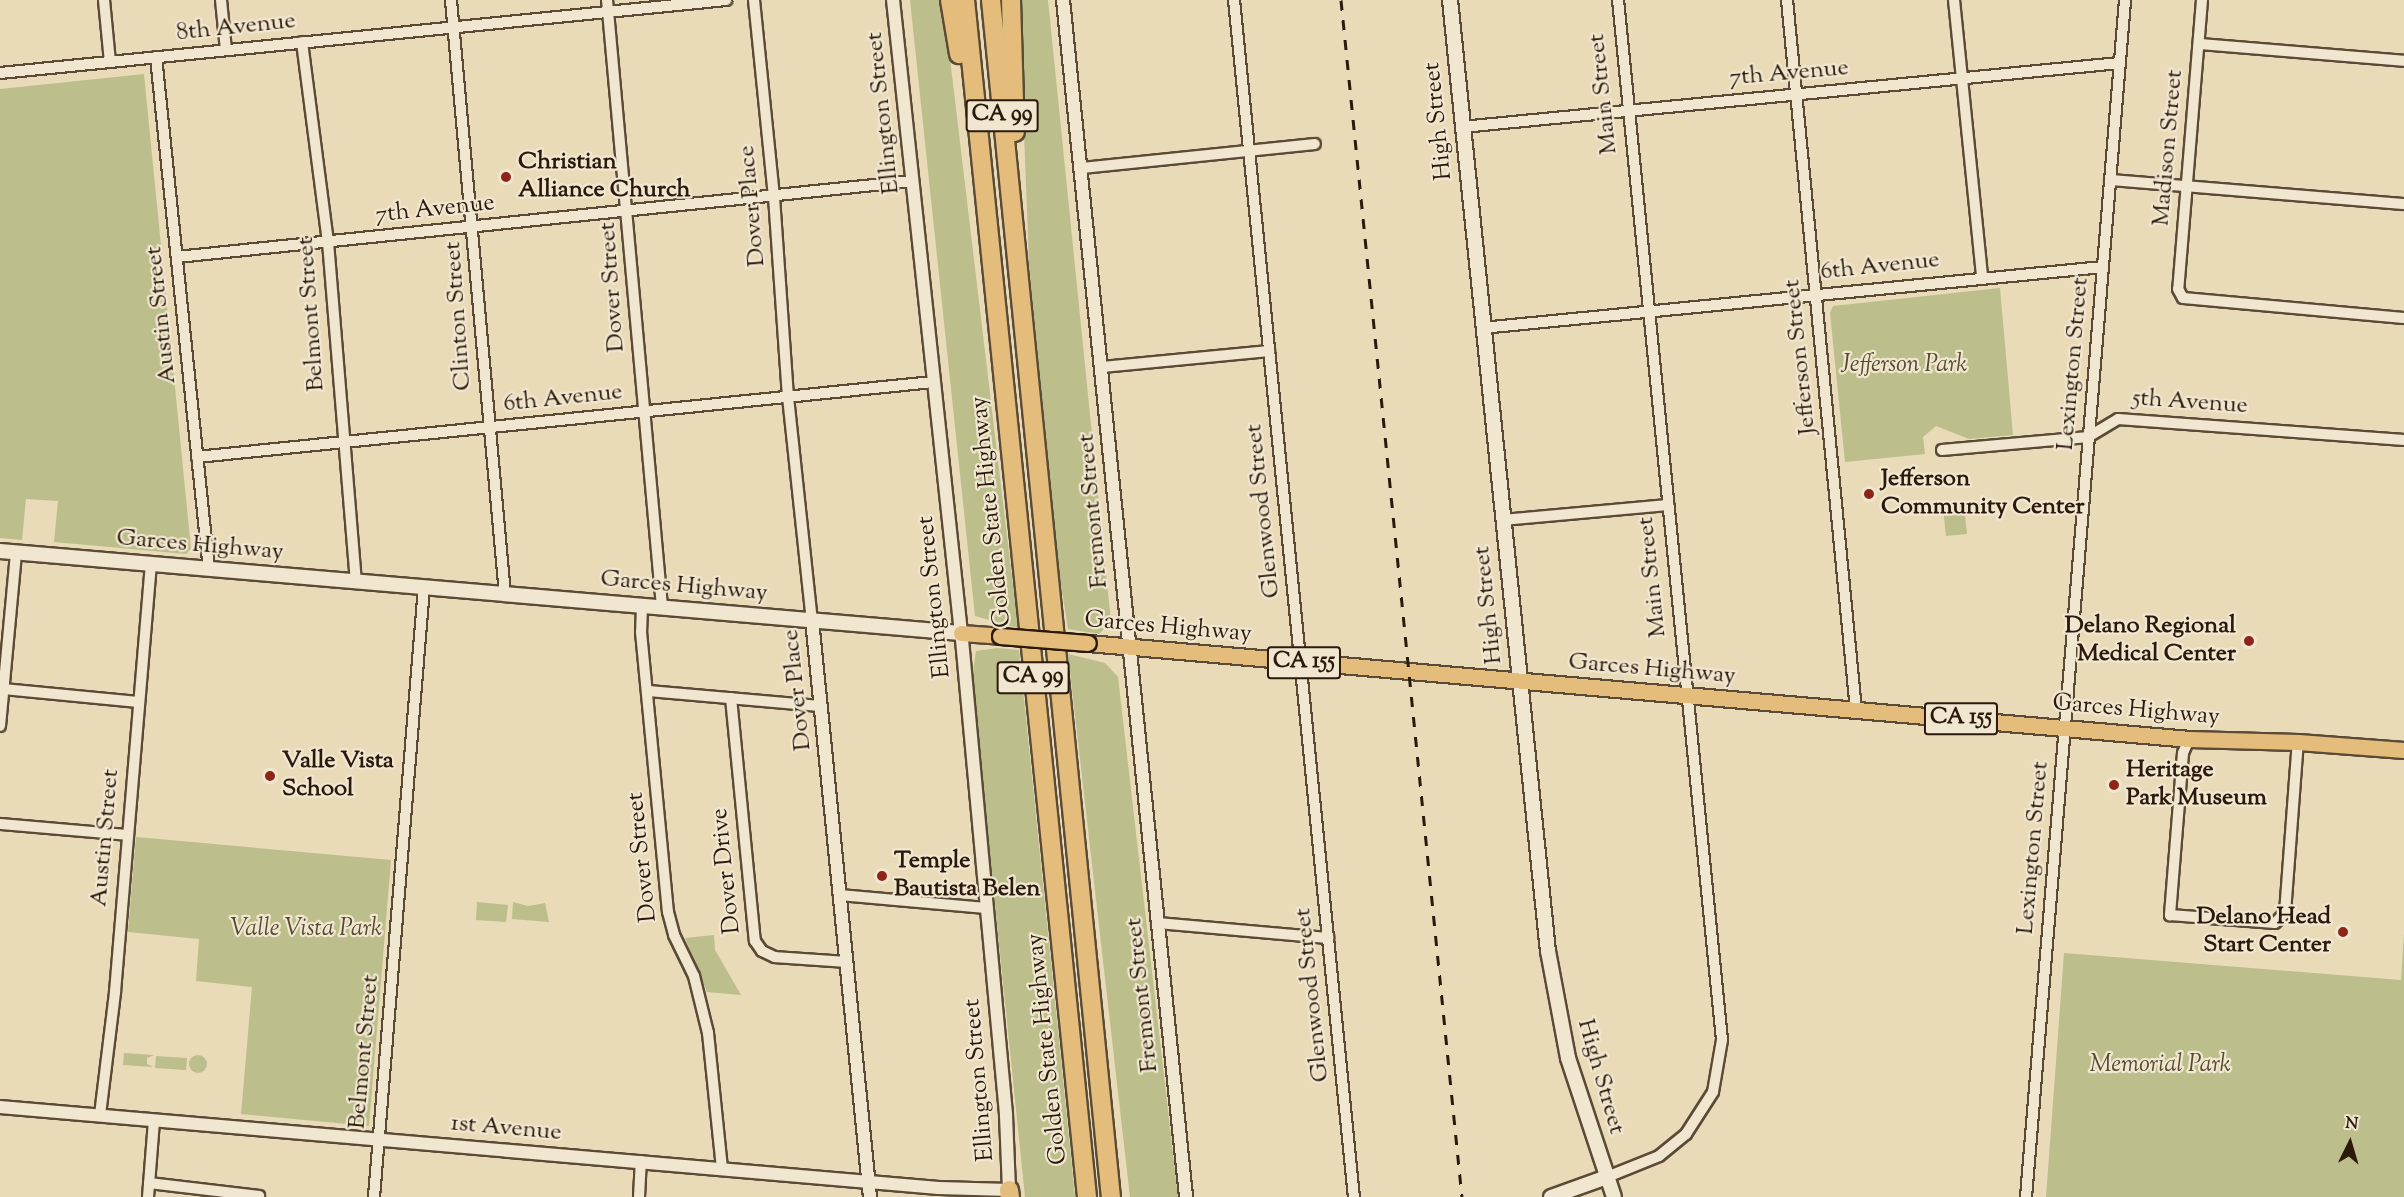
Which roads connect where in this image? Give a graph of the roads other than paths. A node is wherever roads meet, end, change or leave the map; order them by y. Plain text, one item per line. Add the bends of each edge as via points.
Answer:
1 (104, 0) edge
2 (221, 0) edge
3 (452, 0) edge
4 (726, 0) edge
5 (754, 0) edge
6 (893, 0) edge
7 (950, 0) edge
8 (965, 0) edge
9 (991, 0) edge
10 (1011, 0) edge
11 (1063, 0) edge
12 (1234, 0) edge
13 (1450, 0) edge
14 (1618, 0) edge
15 (1787, 0) edge
16 (1954, 0) edge
17 (2125, 0) edge
18 (2202, 0) edge
19 (608, 6) edge
20 (454, 26) junction
21 (302, 42) junction
22 (2199, 44) junction
23 (226, 50) junction
24 (156, 57) junction
25 (2404, 61) edge
26 (110, 62) junction
27 (2120, 63) junction
28 (0, 73) edge
29 (1962, 78) junction
30 (1796, 94) junction
31 (1629, 111) junction
32 (1462, 127) junction
33 (1315, 144) dead end
34 (1249, 151) junction
35 (979, 158) junction
36 (1082, 168) junction
37 (2110, 180) junction
38 (912, 181) junction
39 (2187, 187) junction
40 (774, 197) junction
41 (2404, 204) edge
42 (628, 212) junction
43 (474, 228) junction
44 (1014, 232) junction
45 (328, 242) junction
46 (177, 257) junction
47 (2103, 267) junction
48 (1982, 278) junction
49 (1816, 295) junction
50 (1648, 311) junction
51 (2404, 318) edge
52 (1482, 328) junction
53 (1269, 351) junction
54 (1102, 367) junction
55 (933, 382) junction
56 (788, 397) junction
57 (643, 412) junction
58 (488, 428) junction
59 (2088, 437) junction
60 (2404, 440) edge
61 (343, 442) junction
62 (1942, 450) dead end
63 (197, 457) junction
64 (1668, 505) junction
65 (1502, 520) junction
66 (0, 551) edge
67 (16, 552) junction
68 (151, 564) junction
69 (209, 570) junction
70 (356, 582) junction
71 (424, 588) junction
72 (505, 594) junction
73 (642, 606) junction
74 (662, 607) junction
75 (812, 620) junction
76 (961, 633) junction
77 (1127, 646) junction
78 (1300, 663) junction
79 (1520, 681) junction
80 (3, 689) junction
81 (648, 691) junction
82 (1687, 696) junction
83 (731, 698) junction
84 (138, 702) junction
85 (820, 706) junction
86 (1856, 710) junction
87 (0, 726) edge
88 (2066, 728) junction
89 (2189, 739) junction
90 (2298, 742) junction
91 (2404, 750) edge
92 (0, 824) edge
93 (128, 835) junction
94 (839, 896) junction
95 (986, 908) junction
96 (1157, 923) junction
97 (1328, 938) junction
98 (846, 962) junction
99 (0, 1107) edge
100 (100, 1115) junction
101 (154, 1120) junction
102 (380, 1138) junction
103 (641, 1161) junction
104 (722, 1168) junction
105 (1607, 1177) junction
106 (868, 1181) junction
107 (149, 1184) junction
108 (1010, 1193) edge
109 (259, 1196) edge
110 (148, 1197) edge
111 (374, 1197) edge
112 (639, 1197) edge
113 (870, 1197) edge
114 (1087, 1197) edge
115 (1111, 1197) edge
116 (1186, 1197) edge
117 (1354, 1197) edge
118 (1551, 1197) edge
119 (1614, 1197) edge
120 (2026, 1197) edge

1 - 26 street
2 - 23 street
3 - 20 street, Clinton Street
4 - 19 street, 8th Avenue
5 - 40 street, Dover Place
6 - 38 street, Ellington Street
7 - 35 highway
8 - 35 highway, Golden State Highway / CA 99
9 - 44 highway, Golden State Highway / CA 99
10 - 44 highway
11 - 36 street, Fremont Street
12 - 34 street, Glenwood Street
13 - 32 main road, High Street
14 - 31 street, Main Street
15 - 30 street, Jefferson Street
16 - 29 street
17 - 27 street, Lexington Street
18 - 22 street, Madison Street
19 - 20 street, 8th Avenue
19 - 42 street, Dover Street
20 - 21 street, 8th Avenue
20 - 43 street, Clinton Street
21 - 23 street, 8th Avenue
21 - 45 street, Belmont Street
22 - 25 street
22 - 39 street, Madison Street
23 - 24 street, 8th Avenue
24 - 26 street, 8th Avenue
24 - 46 street, Austin Street
26 - 28 street, 8th Avenue
27 - 29 street, 7th Avenue
27 - 37 street, Lexington Street
29 - 30 street, 7th Avenue
29 - 48 street
30 - 31 street, 7th Avenue
30 - 49 street, Jefferson Street
31 - 32 street, 7th Avenue
31 - 50 street, Main Street
32 - 52 main road, High Street
33 - 34 street
34 - 36 street
34 - 53 street, Glenwood Street
35 - 114 highway, Golden State Highway / CA 99
36 - 54 street, Fremont Street
37 - 39 street
37 - 47 street, Lexington Street
38 - 40 street, 7th Avenue
38 - 55 street, Ellington Street
39 - 41 street
39 - 51 street, Madison Street via 2178,289 2182,298
40 - 42 street, 7th Avenue
40 - 56 street, Dover Place
42 - 43 street, 7th Avenue
42 - 57 street, Dover Street
43 - 45 street, 7th Avenue
43 - 58 street, Clinton Street
44 - 115 highway, Golden State Highway / CA 99
45 - 46 street, 7th Avenue
45 - 61 street, Belmont Street
46 - 63 street, Austin Street
47 - 48 street, 6th Avenue
47 - 59 street, Lexington Street
48 - 49 street, 6th Avenue
49 - 50 street, 6th Avenue
49 - 86 street, Jefferson Street
50 - 52 street, 6th Avenue
50 - 64 street, Main Street
52 - 65 main road, High Street
53 - 54 street
53 - 78 street, Glenwood Street
54 - 77 street, Fremont Street
55 - 56 street, 6th Avenue
55 - 76 street, Ellington Street
56 - 57 street, 6th Avenue
56 - 75 street, Dover Place
57 - 58 street, 6th Avenue
57 - 74 street, Dover Street
58 - 61 street, 6th Avenue
58 - 72 street, Clinton Street
59 - 60 street, 5th Avenue via 2118,419
59 - 62 street, 5th Avenue
59 - 88 street, Lexington Street
61 - 63 street, 6th Avenue
61 - 70 street, Belmont Street
63 - 69 street, Austin Street
64 - 65 street
64 - 82 street, Main Street
65 - 79 main road, High Street
66 - 67 main road, Garces Highway
67 - 68 main road, Garces Highway
67 - 80 street
68 - 69 main road, Garces Highway
68 - 84 street, Austin Street
69 - 70 main road, Garces Highway
70 - 71 main road, Garces Highway
71 - 72 main road, Garces Highway
71 - 102 street, Belmont Street
72 - 73 main road, Garces Highway
73 - 74 main road, Garces Highway
73 - 81 street, Dover Street
74 - 75 main road, Garces Highway
75 - 76 main road, Garces Highway
75 - 85 street, Dover Place
76 - 77 main road, Garces Highway / CA 155, bridge
76 - 95 street, Ellington Street
77 - 78 main road, Garces Highway / CA 155
77 - 96 street, Fremont Street
78 - 79 main road, Garces Highway / CA 155
78 - 97 street, Glenwood Street
79 - 82 main road, Garces Highway / CA 155
79 - 105 main road, High Street via 1556,1005 1568,1058
80 - 84 street
80 - 87 street
81 - 83 street
81 - 104 street, Dover Street via 668,912 674,935 694,976 706,1025
82 - 86 main road, Garces Highway / CA 155
82 - 105 street, Main Street via 1721,1023 1719,1074 1702,1114 1677,1143 1649,1161
83 - 85 street
83 - 98 street, Dover Drive via 755,941 762,951 775,957
84 - 93 street, Austin Street
85 - 94 street, Dover Place
86 - 88 main road, Garces Highway / CA 155
88 - 89 main road, Garces Highway / CA 155
88 - 120 street, Lexington Street
89 - 90 main road, Garces Highway / CA 155
89 - 90 street via 2183,753 2170,915 2275,922 2285,914
90 - 91 main road, Garces Highway / CA 155
92 - 93 street
93 - 100 street, Austin Street
94 - 95 street
94 - 98 street, Dover Place
95 - 108 street, Ellington Street
96 - 97 street
96 - 116 street, Fremont Street
97 - 117 street, Glenwood Street
98 - 106 street, Dover Place
99 - 100 street, 1st Avenue
100 - 101 street, 1st Avenue
101 - 102 street, 1st Avenue
101 - 107 street
102 - 103 street, 1st Avenue
102 - 111 street, Belmont Street
103 - 104 street, 1st Avenue
103 - 112 street
104 - 106 street, 1st Avenue
105 - 118 main road, Main Street
105 - 119 main road, High Street
106 - 108 street, 1st Avenue
106 - 113 street, Dover Place
107 - 109 street
107 - 110 street

